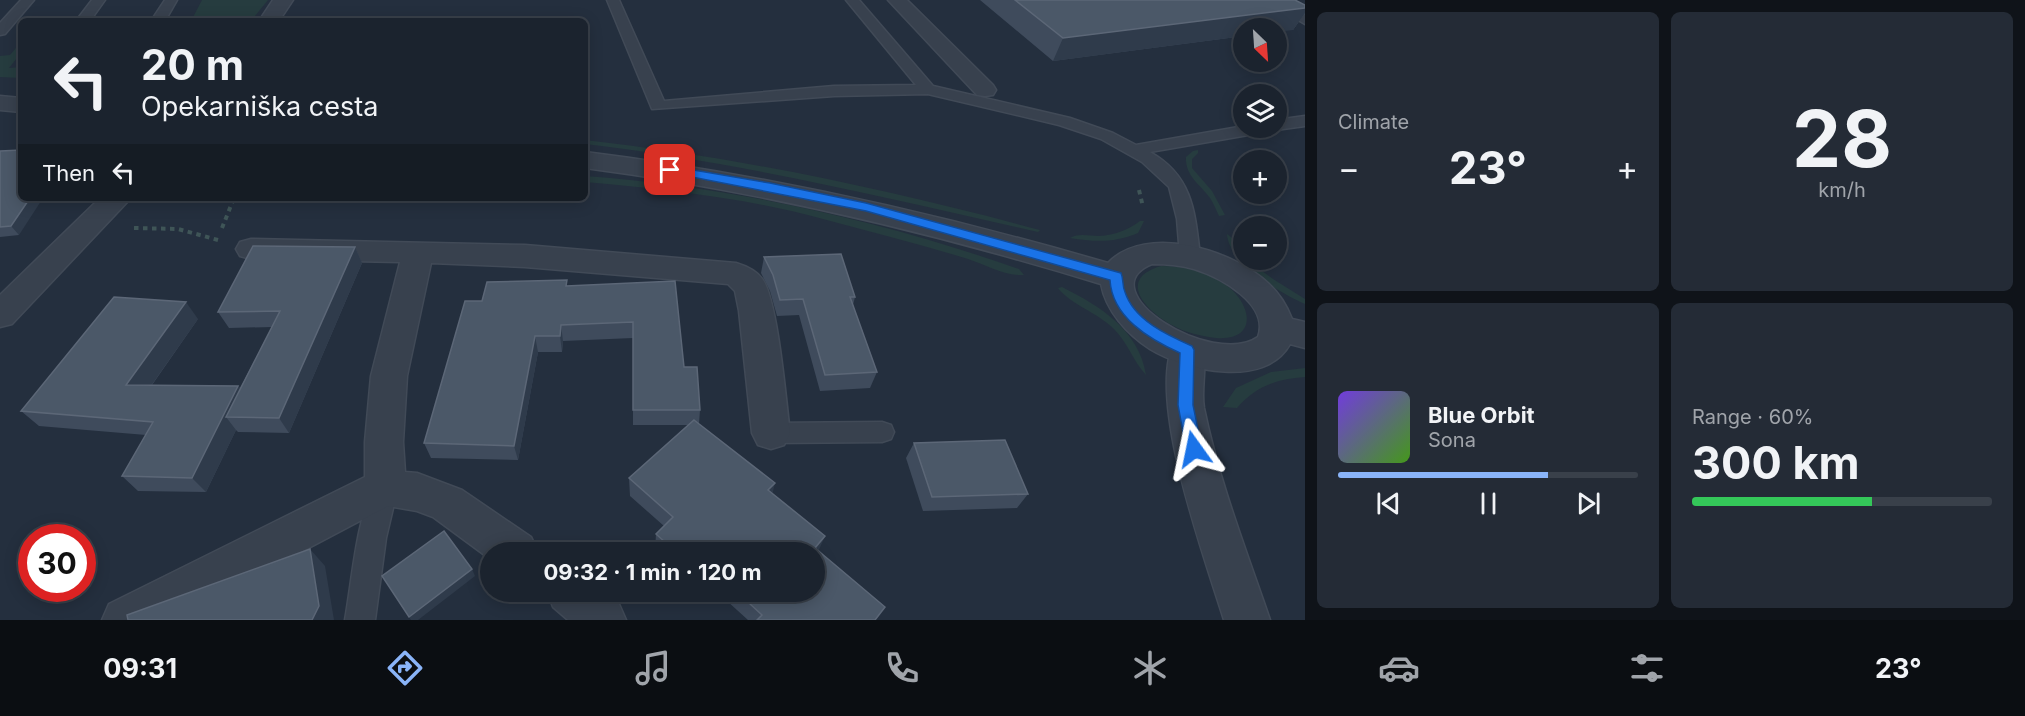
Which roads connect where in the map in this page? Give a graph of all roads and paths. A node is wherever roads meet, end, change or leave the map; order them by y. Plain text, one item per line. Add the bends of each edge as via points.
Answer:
1 (28, 0) edge
2 (99, 0) edge
3 (171, 0) edge
4 (283, 0) edge
5 (613, 0) edge
6 (852, 0) edge
7 (897, 0) edge
8 (1270, 0) edge
9 (85, 18) edge
10 (160, 18) edge
11 (271, 18) edge
12 (1305, 20) edge
13 (0, 31) edge
14 (928, 89) junction
15 (985, 90) dead end
16 (0, 103) edge
17 (18, 105) edge
18 (1305, 121) edge
19 (1287, 123) edge
20 (1233, 133) edge
21 (1134, 150) junction
22 (588, 160) edge
23 (114, 201) edge
24 (233, 201) edge
25 (127, 227) dead end
26 (217, 240) junction
27 (251, 249) joint
28 (418, 252) junction
29 (1190, 256) junction
30 (1116, 277) junction
31 (0, 315) edge
32 (1292, 331) edge
33 (1187, 350) junction
34 (882, 432) dead end
35 (771, 433) joint
36 (385, 487) junction
37 (502, 542) edge
38 (581, 602) edge
39 (125, 620) edge
40 (360, 620) edge
41 (603, 620) edge
42 (1247, 620) edge

1 - 13 lane
2 - 9 lane
3 - 10 lane
4 - 11 street
5 - 14 lane via 658,106 834,91
6 - 14 lane
7 - 15 street
8 - 12 lane
14 - 21 lane via 1064,121
16 - 17 street
18 - 19 lane
20 - 21 lane
21 - 29 lane via 1177,185
22 - 30 street via 670,170 866,207
23 - 31 street
24 - 26 path
25 - 26 path via 178,229
26 - 27 path
27 - 28 street
28 - 35 street via 525,256 736,274 750,286 756,311
28 - 36 street via 388,376
29 - 30 street via 1149,253 1133,257
29 - 32 street via 1239,277
30 - 33 street via 1117,291 1126,308 1162,339
32 - 33 street via 1262,354 1242,359 1215,358
33 - 42 street via 1185,405 1197,460
34 - 35 lane
36 - 37 street via 447,502
36 - 39 street
36 - 40 lane via 372,538
38 - 41 street

